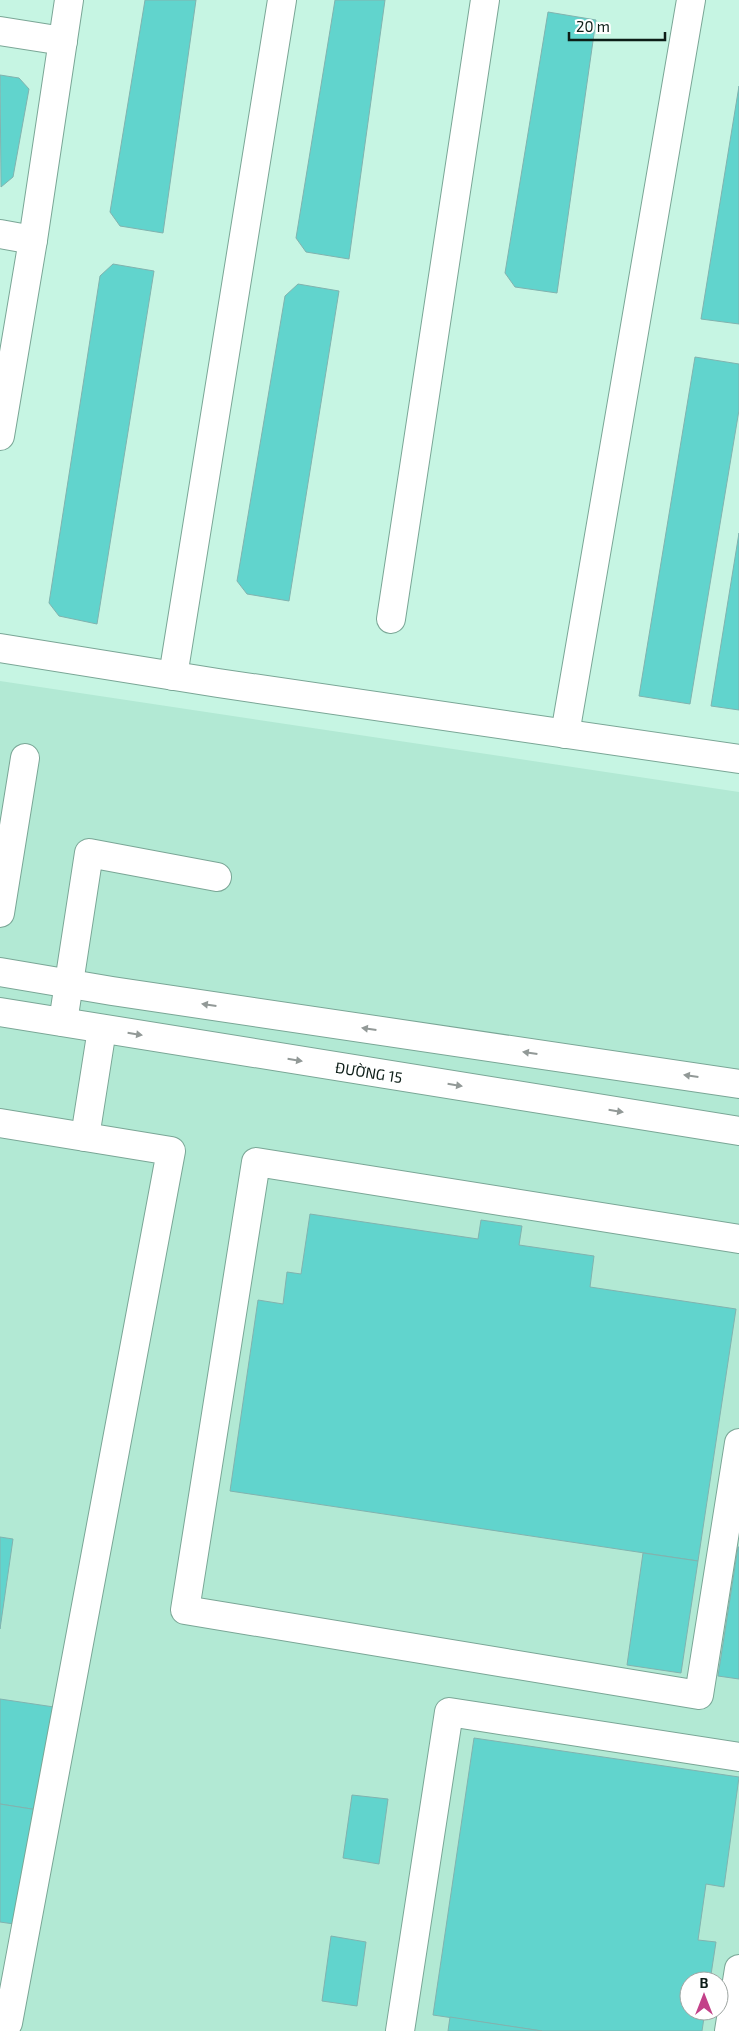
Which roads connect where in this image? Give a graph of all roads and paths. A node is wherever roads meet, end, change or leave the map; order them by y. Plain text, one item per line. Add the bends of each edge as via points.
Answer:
1 (68, 0) edge
2 (282, 0) edge
3 (485, 0) edge
4 (691, 0) edge
5 (0, 31) edge
6 (63, 41) junction
7 (0, 234) edge
8 (33, 240) junction
9 (0, 434) edge
10 (391, 619) dead end
11 (0, 648) edge
12 (173, 676) junction
13 (565, 734) junction
14 (24, 758) dead end
15 (739, 759) edge
16 (4, 862) edge
17 (217, 877) dead end
18 (0, 912) edge
19 (0, 972) edge
20 (69, 983) junction
21 (0, 1012) edge
22 (63, 1022) junction
23 (102, 1029) junction
24 (739, 1084) edge
25 (0, 1123) edge
26 (739, 1131) edge
27 (85, 1137) junction
28 (739, 1239) edge
29 (739, 1443) edge
30 (739, 1757) edge
31 (739, 1969) edge
32 (0, 2031) edge
33 (400, 2031) edge
34 (729, 2031) edge

1 - 6 street
2 - 12 street
3 - 10 street
4 - 13 street
5 - 6 street
6 - 8 street
7 - 8 street
8 - 9 street
11 - 12 street
12 - 13 street
13 - 15 street
14 - 16 street
16 - 18 street
17 - 20 street via 89,853
19 - 20 street
20 - 22 street
24 -> 20 street
21 - 22 street, ĐƯỜNG 15
22 - 23 street, ĐƯỜNG 15
23 -> 26 street, ĐƯỜNG 15
23 - 27 street
25 - 27 street
27 - 32 street via 171,1151 8,2023
28 - 29 street via 256,1162 185,1610 698,1695
30 - 33 street via 449,1712
31 - 34 street

